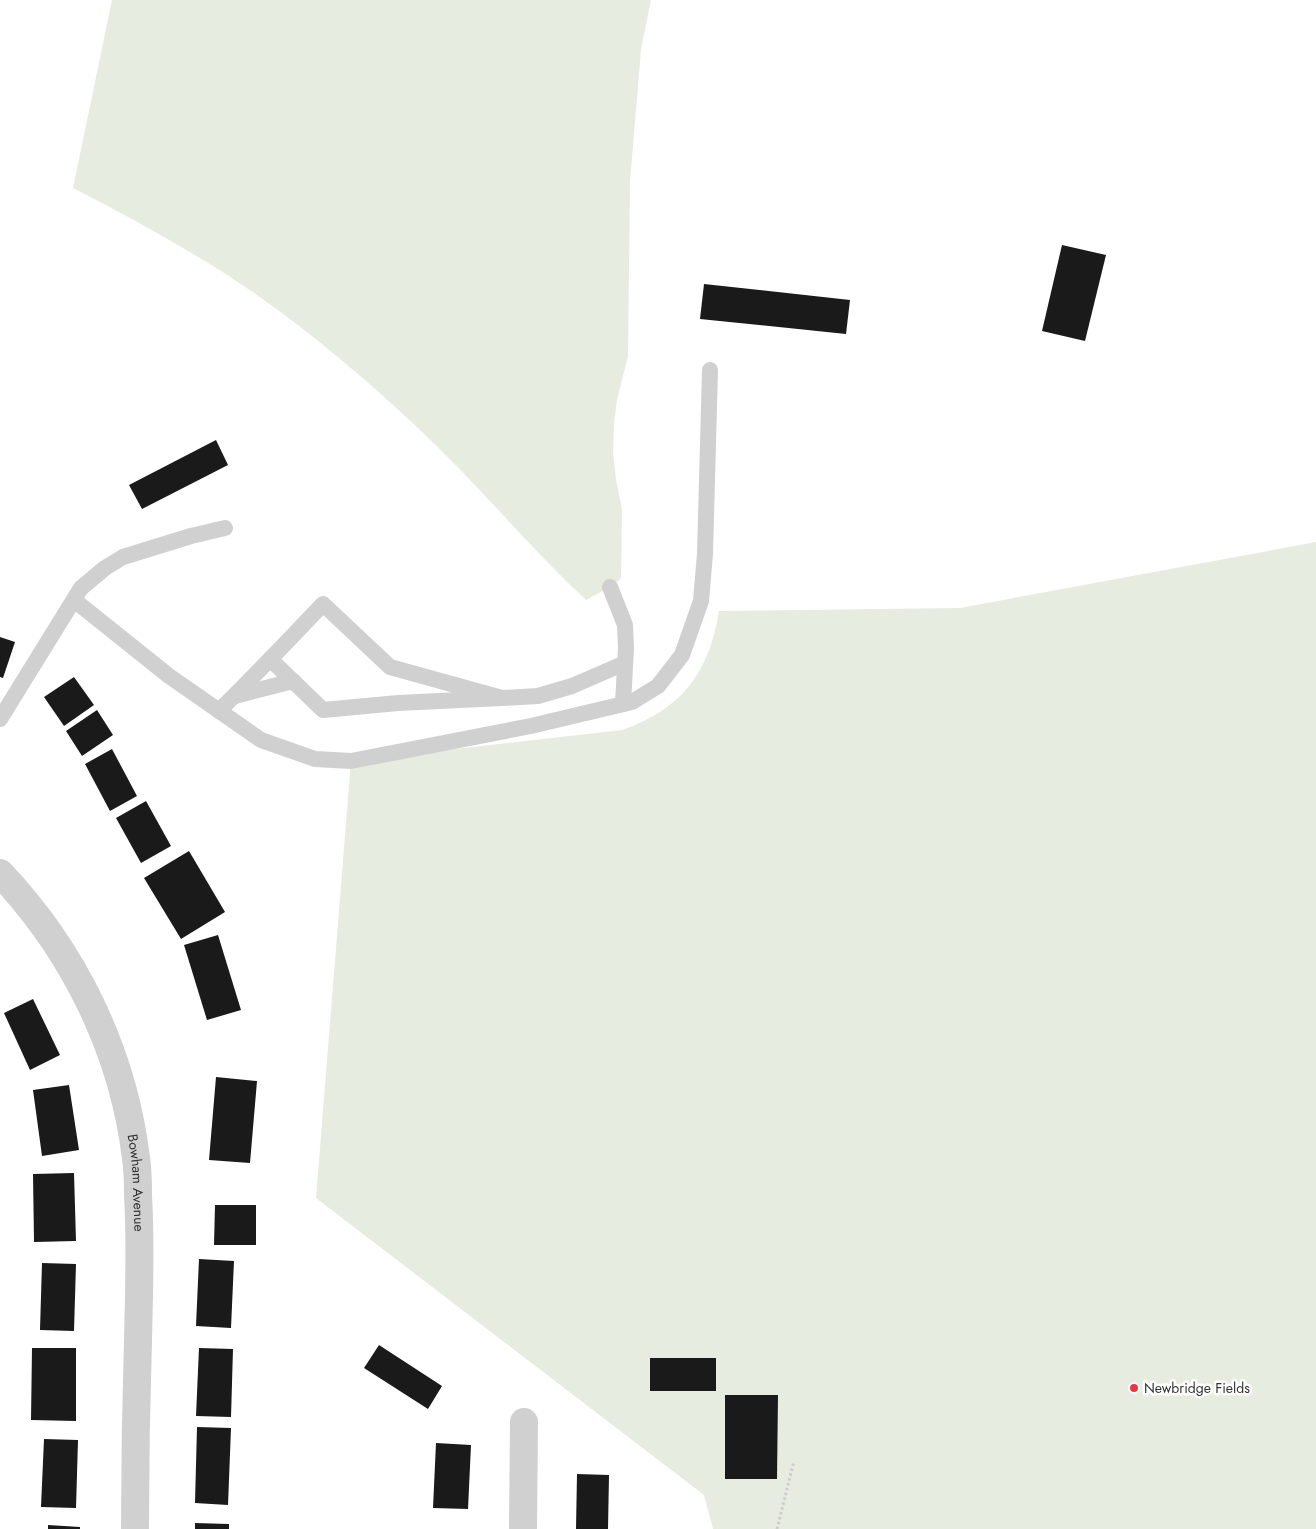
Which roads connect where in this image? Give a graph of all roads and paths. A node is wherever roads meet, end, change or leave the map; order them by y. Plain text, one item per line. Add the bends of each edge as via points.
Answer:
1 (710, 370) dead end
2 (225, 528) dead end
3 (610, 587) dead end
4 (74, 600) junction
5 (270, 659) junction
6 (625, 663) junction
7 (293, 681) junction
8 (235, 696) junction
9 (502, 698) junction
10 (623, 704) junction
11 (219, 711) junction
12 (0, 719) edge
13 (0, 873) edge
14 (524, 1422) dead end
15 (794, 1461) dead end
16 (135, 1529) edge
17 (523, 1529) edge
18 (777, 1529) edge

1 - 10 lane via 701,601 682,655 658,686
2 - 4 lane via 123,557 81,588
3 - 6 lane via 625,625
4 - 11 lane via 169,676
4 - 12 lane
5 - 7 lane
5 - 8 lane
5 - 9 lane via 323,604 390,666
6 - 9 lane via 572,686 538,696
6 - 10 lane
7 - 8 lane
7 - 9 lane via 323,710 398,702
8 - 11 lane
10 - 11 lane via 531,726 351,761 315,759 261,740
13 - 16 street, Bowham Avenue via 41,921 87,995 119,1075 130,1117 137,1160 140,1239
14 - 17 street
15 - 18 path

